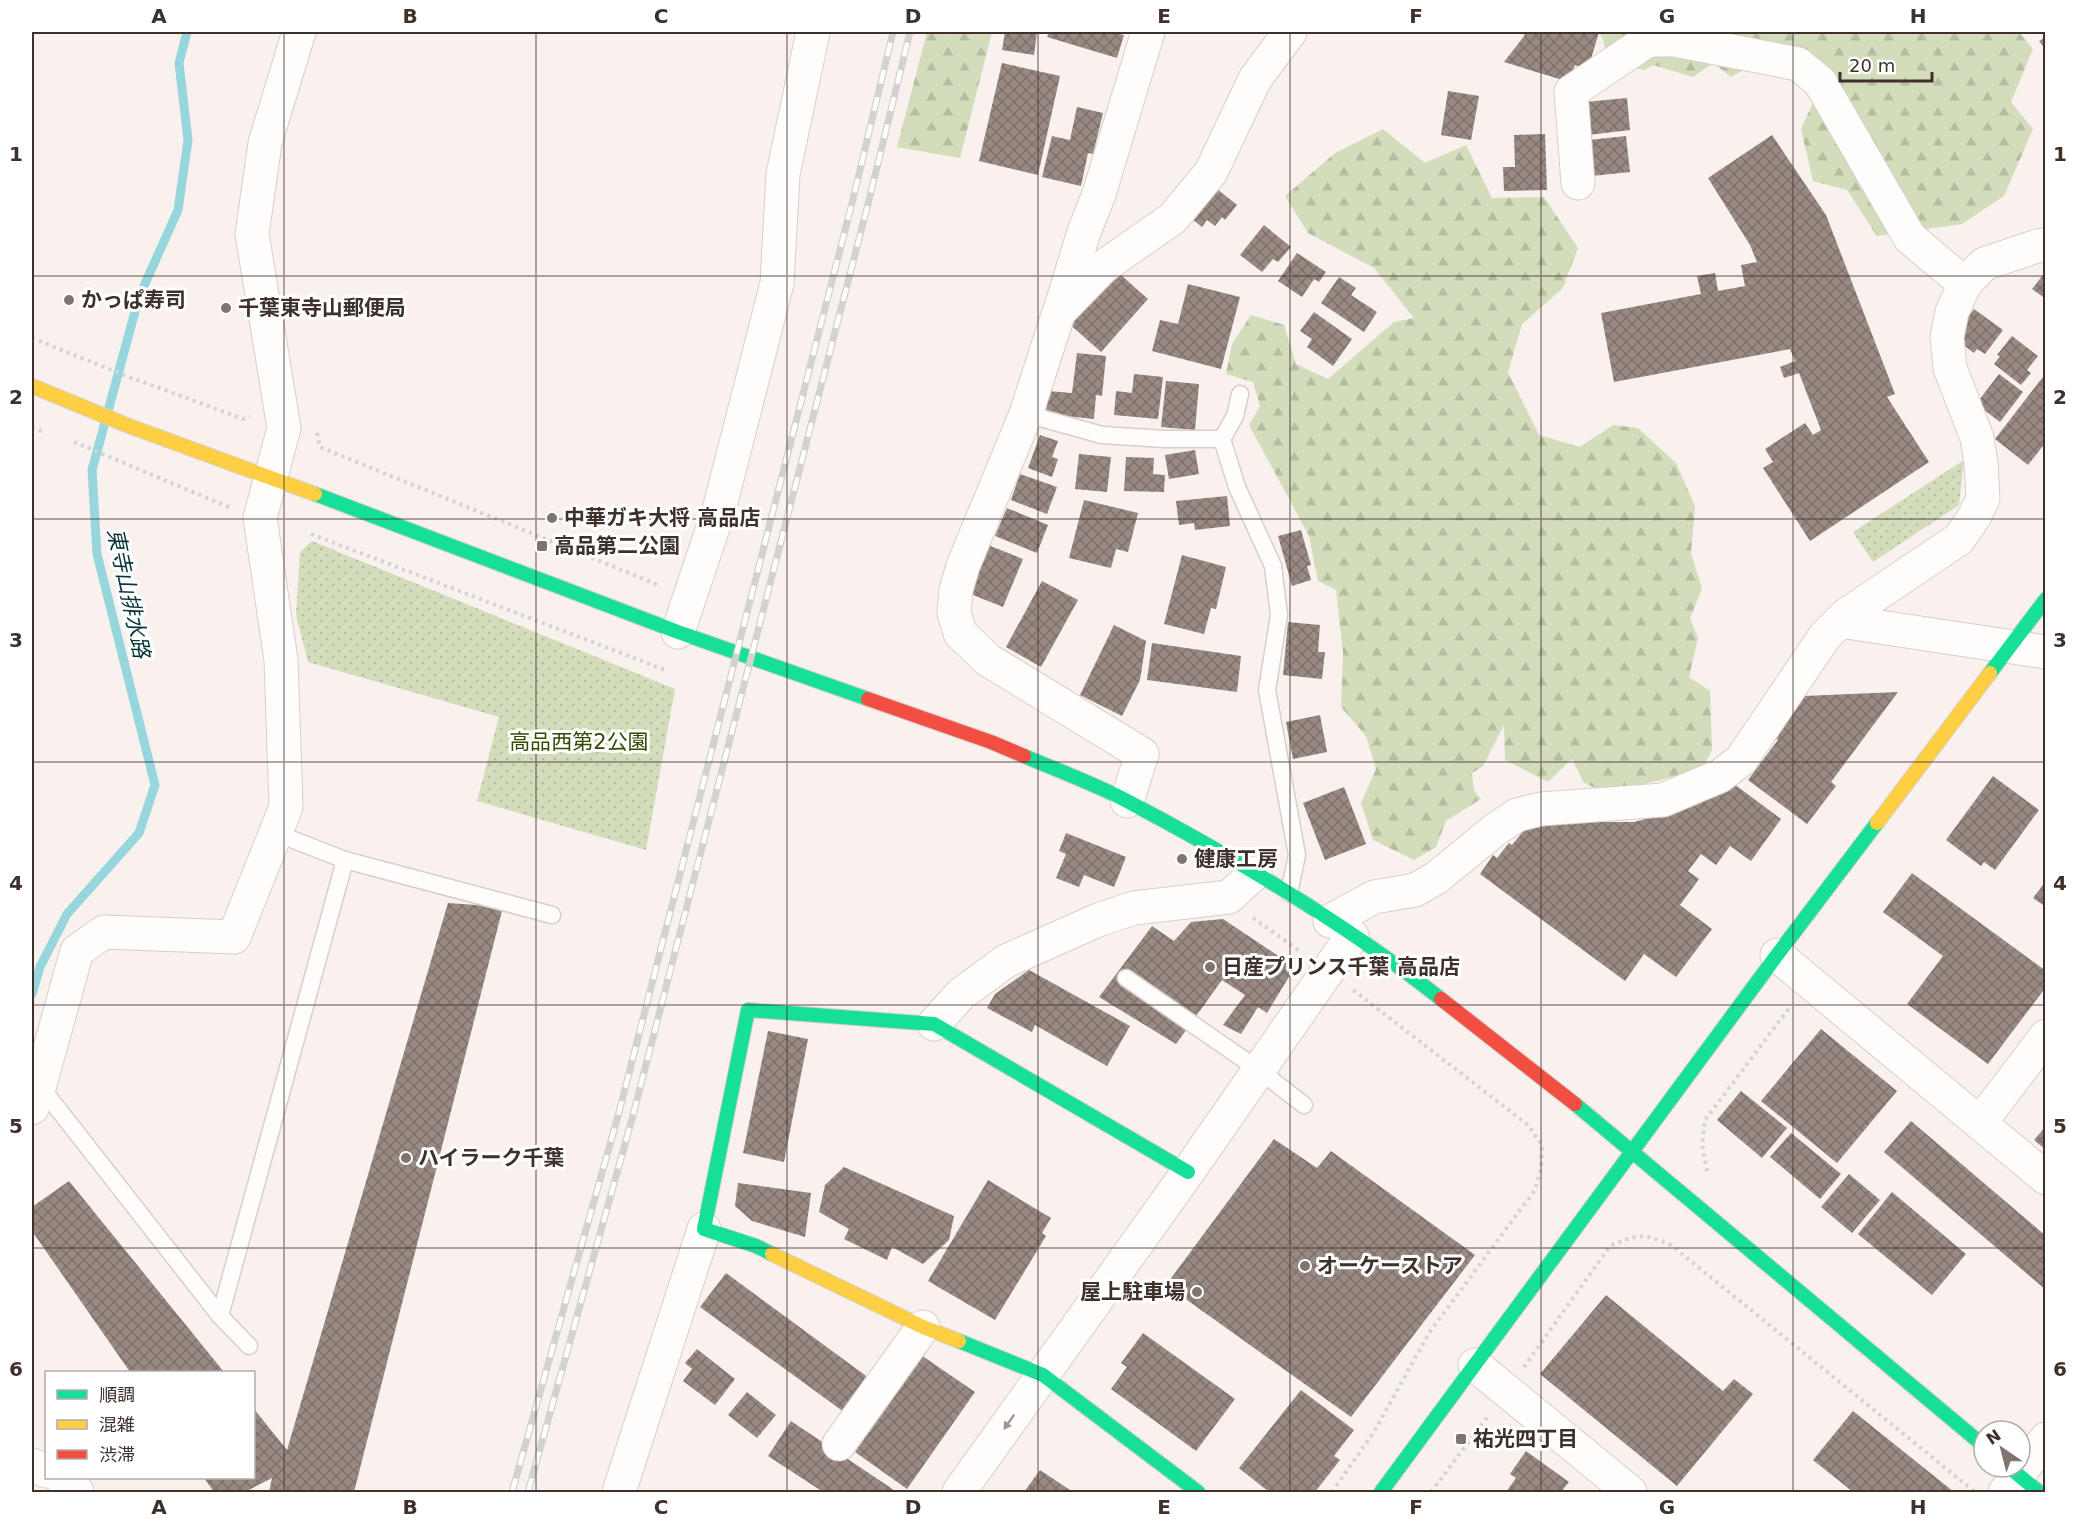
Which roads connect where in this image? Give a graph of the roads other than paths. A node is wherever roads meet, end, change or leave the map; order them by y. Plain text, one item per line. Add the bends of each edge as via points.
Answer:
1 (299, 32) edge
2 (813, 32) edge
3 (1148, 32) edge
4 (1290, 32) edge
5 (1578, 183) dead end
6 (2046, 245) edge
7 (1965, 284) junction
8 (1059, 312) junction
9 (32, 386) edge
10 (1240, 394) dead end
11 (1026, 414) junction
12 (1222, 439) junction
13 (272, 477) junction
14 (2046, 599) edge
15 (1840, 621) junction
16 (2046, 624) edge
17 (678, 632) junction
18 (2011, 647) junction
19 (2046, 652) edge
20 (1127, 801) junction
21 (276, 834) junction
22 (345, 860) junction
23 (1256, 873) junction
24 (1289, 893) junction
25 (552, 915) dead end
26 (1341, 929) junction
27 (1777, 955) junction
28 (1126, 978) dead end
29 (934, 1024) junction
30 (2046, 1036) edge
31 (1258, 1070) junction
32 (36, 1097) edge
33 (1304, 1105) dead end
34 (1980, 1123) junction
35 (1633, 1151) junction
36 (1188, 1172) junction
37 (2046, 1178) edge
38 (704, 1229) junction
39 (220, 1316) junction
40 (923, 1327) junction
41 (249, 1346) dead end
42 (1475, 1365) junction
43 (1043, 1375) junction
44 (1972, 1436) edge
45 (2046, 1439) edge
46 (839, 1444) dead end
47 (63, 1479) edge
48 (2017, 1482) edge
49 (77, 1492) edge
50 (619, 1492) edge
51 (959, 1492) edge
52 (1198, 1492) edge
53 (1381, 1492) edge
54 (1630, 1492) edge

1 - 13 street via 265,143 252,234 284,428
2 - 17 street via 783,174 777,283 719,510
3 - 8 street
4 - 8 street via 1255,79 1203,182 1173,218 1104,267
5 - 7 street via 1571,92 1648,40 1675,40 1798,64 1820,82 1910,238
6 - 7 street via 1984,264
7 - 15 street via 1952,312 1947,337 1950,368 1977,438 1983,499 1959,539
8 - 11 street
9 - 13 street via 129,426
10 - 12 lane via 1235,416
11 - 12 lane via 1102,435
11 - 20 street via 963,566 954,613 960,633 988,660 1142,754
12 - 24 lane via 1237,486 1273,566 1279,615 1267,690 1297,855
13 - 17 street
13 - 21 street via 260,518 281,660 286,807
14 - 18 street
15 - 18 street
15 - 26 street via 1809,658 1742,760 1720,776 1663,800 1541,808 1517,815 1436,878 1415,890 1374,897
16 - 18 street
17 - 20 street via 991,742
18 - 19 street
18 - 27 street
20 - 23 street
21 - 22 lane
21 - 32 street via 234,937 104,932 77,951
22 - 25 lane
22 - 39 lane
23 - 24 street
23 - 29 street via 1229,897 1134,908 1006,961 961,994
24 - 26 street
26 - 31 street
26 - 35 street via 1462,1014
27 - 34 street
27 - 35 street
28 - 31 lane
29 - 36 street
29 - 38 street via 748,1010
30 - 34 street
31 - 33 lane
31 - 36 street
32 - 39 lane
34 - 37 street
35 - 42 street
35 - 44 street
36 - 43 street
38 - 40 street via 756,1246
38 - 50 street
39 - 41 lane
40 - 43 street
40 - 46 street
42 - 53 street
42 - 54 street
43 -> 51 street
43 - 52 street
45 - 48 street
47 - 49 street

